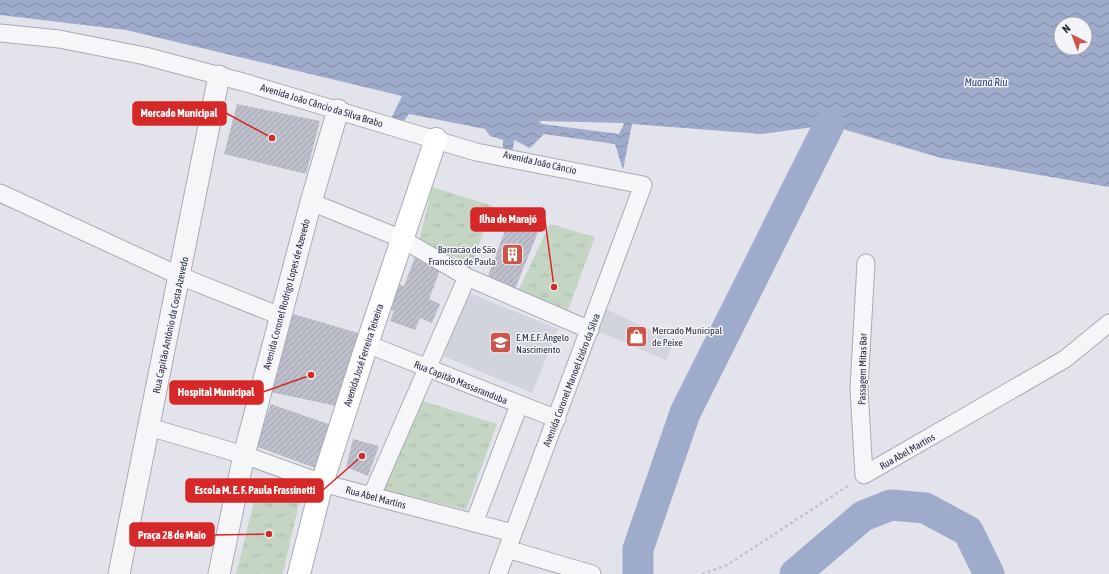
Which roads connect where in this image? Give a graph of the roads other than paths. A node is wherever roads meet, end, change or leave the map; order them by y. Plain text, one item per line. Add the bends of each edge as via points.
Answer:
1 (0, 33) edge
2 (220, 76) junction
3 (338, 110) junction
4 (436, 139) junction
5 (643, 185) joint
6 (0, 193) edge
7 (311, 202) junction
8 (402, 239) junction
9 (866, 263) dead end
10 (180, 276) junction
11 (467, 277) junction
12 (280, 316) junction
13 (1109, 323) edge
14 (590, 330) junction
15 (366, 344) junction
16 (428, 369) junction
17 (519, 405) junction
18 (557, 419) junction
19 (149, 427) junction
20 (244, 455) junction
21 (864, 475) joint
22 (322, 483) junction
23 (372, 496) junction
24 (474, 523) junction
25 (513, 533) junction
26 (507, 549) junction
27 (119, 574) edge
28 (219, 574) edge
29 (299, 574) edge
30 (498, 574) edge
31 (592, 574) edge

1 - 2 street, Avenida João Câncio da Silva Brabo via 67,41 145,56
2 - 3 street, Avenida João Câncio da Silva Brabo
2 - 10 street, Rua Capitão Antônio da Costa Azevedo
3 - 4 street, Avenida João Câncio da Silva Brabo
3 - 7 street, Avenida Coronel Rodrigo Lopes de Azevedo
4 - 5 street, Avenida João Câncio
4 - 8 main road, Avenida José Ferreira Teixeira
5 - 14 street, Avenida Coronel Manoel Izidro da Silva
6 - 10 street
7 - 8 street
7 - 12 street, Avenida Coronel Rodrigo Lopes de Azevedo
8 - 11 street
8 - 15 main road, Avenida José Ferreira Teixeira
9 - 21 street, Passagem Mitas Bar via 860,389
10 - 12 street
10 - 19 street, Rua Capitão Antônio da Costa Azevedo
11 - 14 street
11 - 16 street
12 - 20 street, Avenida Coronel Rodrigo Lopes de Azevedo
13 - 21 street, Rua Abel Martins via 1065,359
14 - 18 street, Avenida Coronel Manoel Izidro da Silva
15 - 16 street, Rua Capitão Massaranduba
15 - 22 main road, Avenida José Ferreira Teixeira
16 - 17 street, Rua Capitão Massaranduba
16 - 23 street
17 - 18 street, Rua Capitão Massaranduba
17 - 24 street
18 - 25 street, Avenida Coronel Manoel Izidro da Silva
19 - 20 street, Rua Abel Martins
19 - 27 street, Rua Capitão Antônio da Costa Azevedo
20 - 22 street, Rua Abel Martins
20 - 28 street, Avenida Coronel Rodrigo Lopes de Azevedo
22 - 23 street, Rua Abel Martins
22 - 29 main road, Avenida José Ferreira Teixeira
23 - 24 street, Rua Abel Martins
24 - 25 street, Rua Abel Martins
25 - 26 street, Avenida Coronel Manoel Izidro da Silva
26 - 30 street, Avenida Coronel Manoel Izidro da Silva
26 - 31 street

